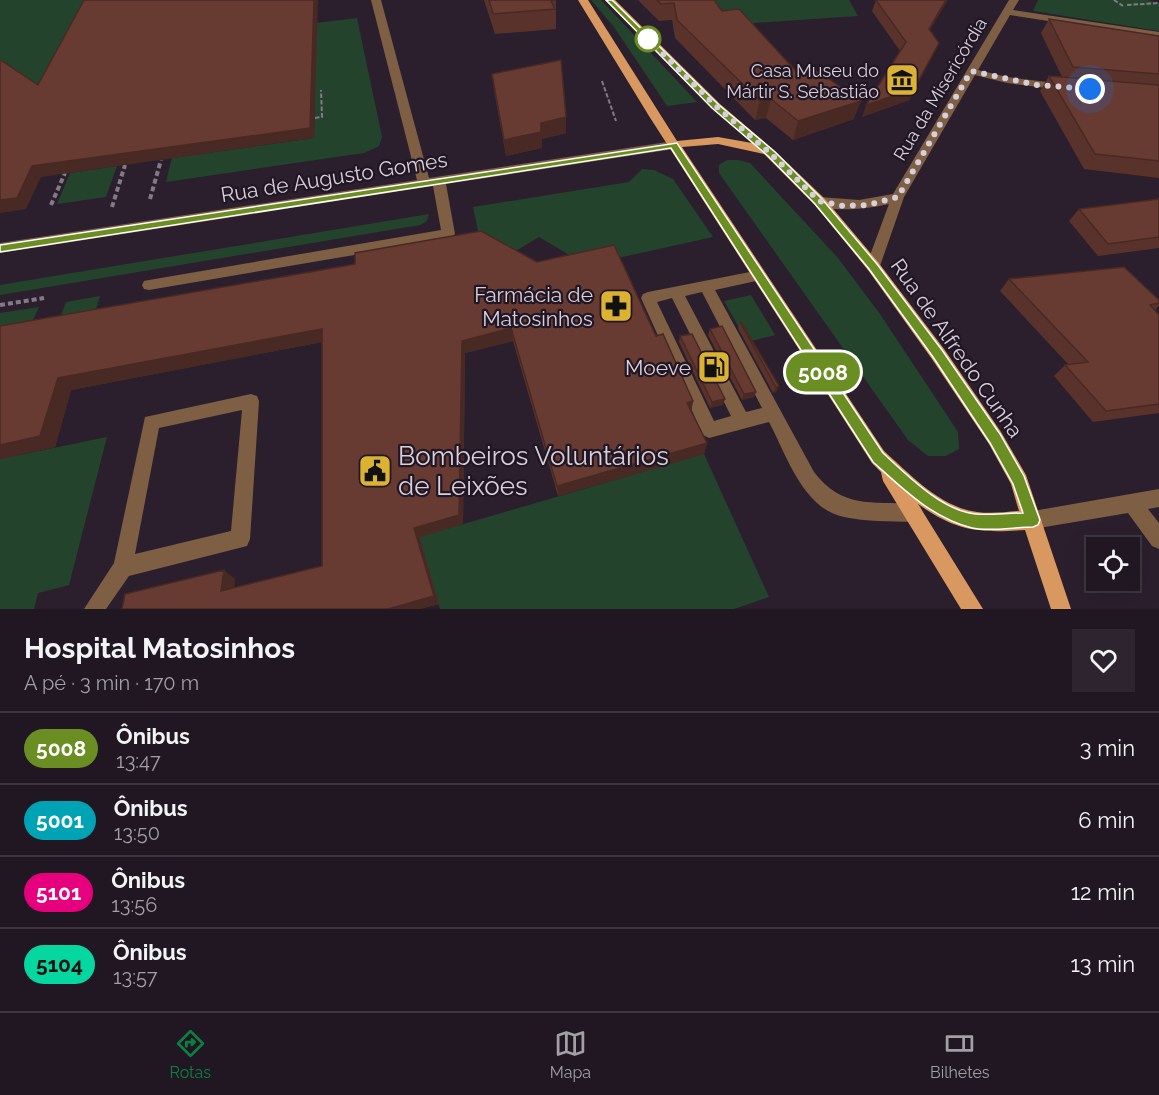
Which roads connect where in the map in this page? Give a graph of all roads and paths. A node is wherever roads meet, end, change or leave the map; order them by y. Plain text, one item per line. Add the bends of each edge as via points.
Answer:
1 (376, 0) edge
2 (583, 0) edge
3 (609, 0) edge
4 (1014, 0) edge
5 (1159, 3) edge
6 (1122, 5) dead end
7 (1007, 12) junction
8 (1159, 35) edge
9 (971, 71) junction
10 (1079, 88) edge
11 (321, 90) dead end
12 (315, 118) dead end
13 (674, 145) junction
14 (771, 154) junction
15 (161, 160) edge
16 (125, 165) edge
17 (65, 173) edge
18 (439, 180) junction
19 (424, 183) junction
20 (898, 197) junction
21 (819, 201) junction
22 (148, 204) dead end
23 (51, 205) dead end
24 (111, 210) dead end
25 (0, 248) edge
26 (873, 266) junction
27 (760, 275) junction
28 (149, 285) dead end
29 (706, 286) junction
30 (676, 292) junction
31 (44, 298) dead end
32 (0, 305) edge
33 (774, 413) junction
34 (742, 421) junction
35 (878, 457) junction
36 (1159, 498) edge
37 (1132, 503) junction
38 (913, 513) junction
39 (1033, 520) junction
40 (1159, 539) edge
41 (123, 567) junction
42 (94, 609) edge
43 (973, 609) edge
44 (1061, 609) edge

1 - 19 street
2 - 13 main road
3 - 14 main road, Rua de Alfredo Cunha via 716,106
4 - 7 street, Rua da Misericórdia
5 - 6 path
7 - 8 street
7 - 9 street, Rua da Misericórdia
9 - 10 street via 1017,82
9 - 20 street, Rua da Misericórdia
11 - 12 path via 322,117
13 - 14 main road, Rua de Alfredo Cunha via 715,139
13 - 18 street, Rua de Augusto Gomes
13 - 27 main road
14 - 21 main road, Rua de Alfredo Cunha
15 - 22 path
16 - 24 path
17 - 23 path
18 - 19 street, Rua de Augusto Gomes
18 - 28 street via 448,234
19 - 25 street, Rua de Augusto Gomes
20 - 21 street via 868,205 843,206
20 - 26 street, Rua da Misericórdia
21 - 26 main road, Rua de Alfredo Cunha
26 - 39 main road, Rua de Alfredo Cunha via 995,438 1019,481
27 - 29 street
27 - 35 main road
29 - 30 street
29 - 33 street
30 - 34 street
30 - 34 street via 648,298 710,430
31 - 32 path
33 - 34 street
33 - 38 street via 808,478 831,502 843,508
35 - 38 main road
35 - 39 main road via 917,493 942,509 974,522
36 - 37 street
37 - 39 street
37 - 40 street
38 - 43 main road
39 - 44 main road, Rua de Alfredo Cunha
41 - 41 street via 151,422 251,401 240,539
41 - 42 street

